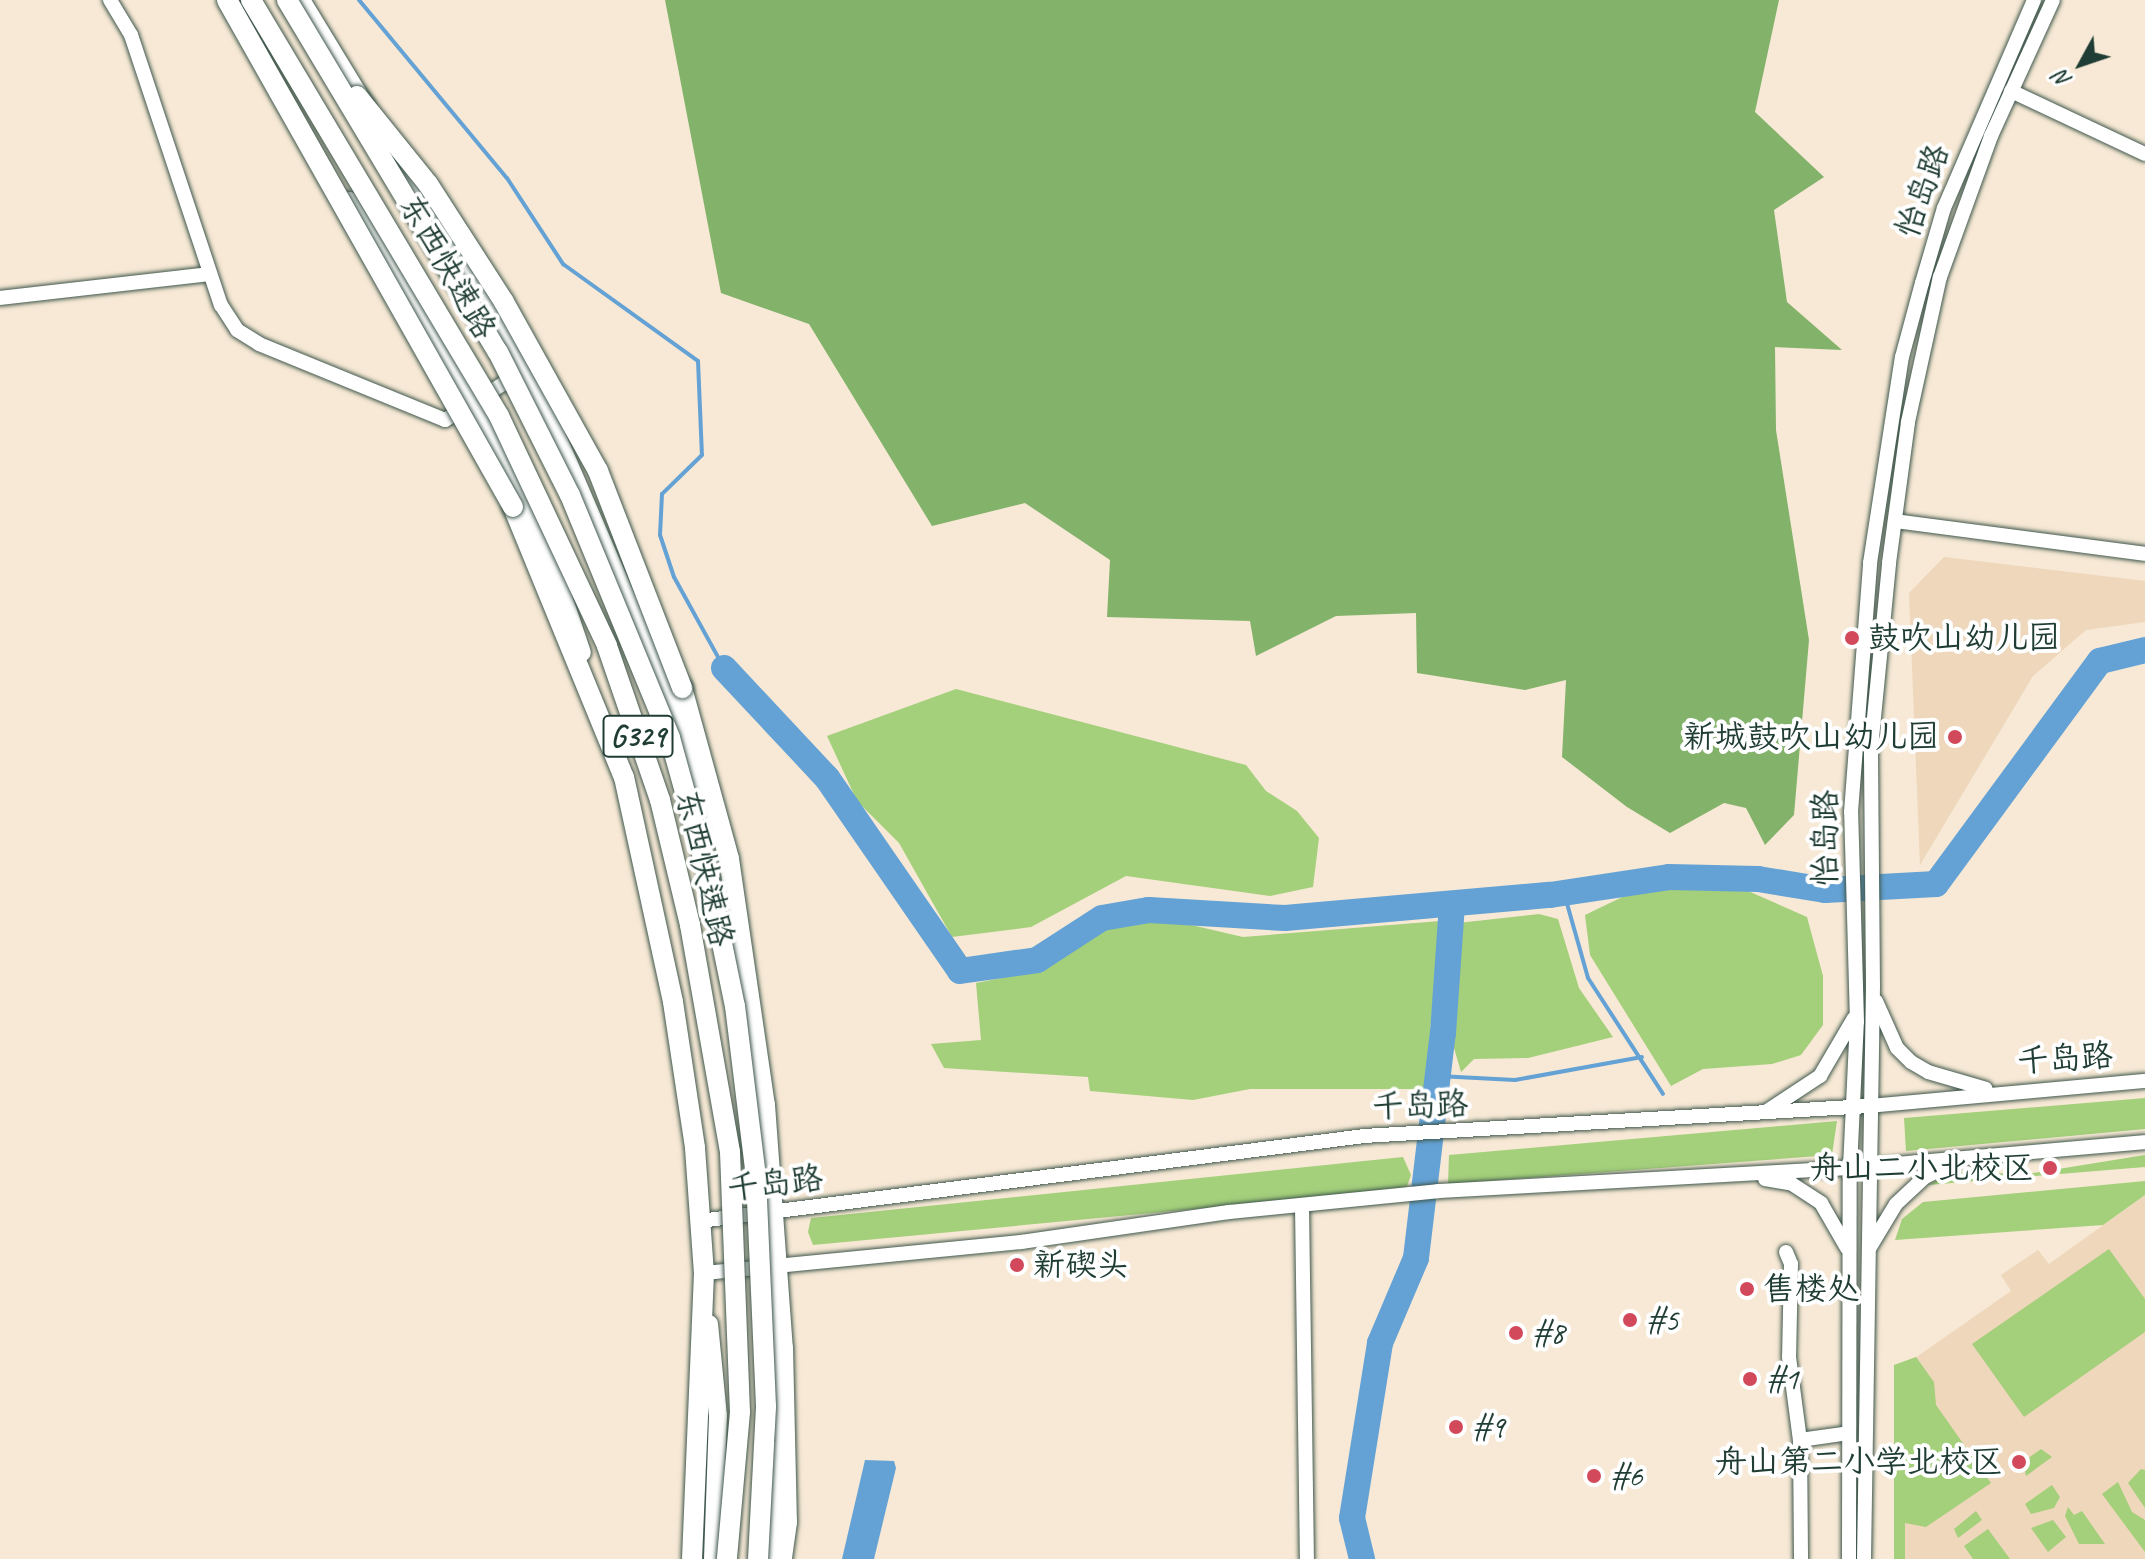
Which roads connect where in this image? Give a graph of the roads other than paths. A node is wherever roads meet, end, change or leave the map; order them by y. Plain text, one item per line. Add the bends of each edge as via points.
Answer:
1 (110, 0) edge
2 (220, 0) edge
3 (227, 0) edge
4 (251, 0) edge
5 (287, 0) edge
6 (301, 0) edge
7 (2034, 0) edge
8 (2053, 0) edge
9 (311, 39) junction
10 (2011, 91) junction
11 (2145, 154) edge
12 (210, 274) junction
13 (0, 298) edge
14 (526, 369) junction
15 (474, 401) junction
16 (1895, 521) junction
17 (2145, 554) edge
18 (624, 777) junction
19 (1873, 986) junction
20 (1857, 1010) junction
21 (2145, 1081) edge
22 (2002, 1092) junction
23 (1863, 1106) junction
24 (1765, 1112) junction
25 (2145, 1142) edge
26 (1964, 1158) junction
27 (1867, 1166) junction
28 (1850, 1168) junction
29 (1745, 1174) junction
30 (1302, 1206) junction
31 (775, 1211) junction
32 (700, 1221) junction
33 (1786, 1252) dead end
34 (1850, 1256) junction
35 (1866, 1259) junction
36 (778, 1266) junction
37 (704, 1273) junction
38 (1849, 1433) junction
39 (1800, 1440) junction
40 (692, 1559) edge
41 (713, 1559) edge
42 (727, 1559) edge
43 (758, 1559) edge
44 (766, 1559) edge
45 (782, 1559) edge
46 (1307, 1559) edge
47 (1801, 1559) edge
48 (1849, 1559) edge
49 (1864, 1559) edge

1 - 12 street via 131,35
2 - 15 main road
3 - 18 highway, bridge via 513,507
4 - 42 highway, 东西快速路 / G329, bridge via 499,416 607,646 660,800 690,925 730,1152 740,1412
5 - 9 highway, 东西快速路 / G329, bridge
6 - 14 main road
7 - 20 street, 怡岛路 via 1944,208 1902,357 1870,563 1852,797
8 - 10 street
9 - 31 highway, bridge via 428,184 504,302 598,471 682,688 729,859
9 - 43 highway, 东西快速路 / G329, bridge via 498,352 570,495 670,738 708,875 735,1006 756,1177 766,1407
10 - 11 street
10 - 16 street via 1940,277 1908,422
12 - 13 street
12 - 15 street via 237,330 259,344 445,420
14 - 15 street
14 - 31 main road via 675,711 720,886
15 - 18 main road via 549,555
16 - 17 street
16 - 19 street via 1871,748
18 - 32 highway via 673,1002
19 - 22 street via 1888,1032 1911,1062 1943,1078
19 - 23 street
20 - 23 street, 怡岛路
20 - 24 street via 1820,1076
21 - 22 street, 千岛路
22 - 23 street, 千岛路
23 - 24 street, 千岛路
23 - 27 street
23 - 28 street, 怡岛路
24 - 31 street, 千岛路 via 1364,1136
25 - 26 street
26 - 27 street
26 - 35 street via 1925,1177 1896,1204 1882,1220
27 - 28 street
27 - 35 street
28 - 29 street
28 - 34 street, 怡岛路
29 - 30 street via 1438,1191
29 - 34 street via 1792,1184 1821,1203
30 - 36 street
30 - 46 street
31 - 32 street, 千岛路
31 - 36 highway
32 - 37 highway
33 - 39 street via 1791,1264 1789,1357
34 - 38 street, 怡岛路
35 - 49 street
36 - 37 street
36 - 44 main road
36 - 45 highway via 787,1522
37 - 40 highway
37 - 41 main road via 718,1416
38 - 39 street
38 - 48 street, 怡岛路
39 - 47 street

